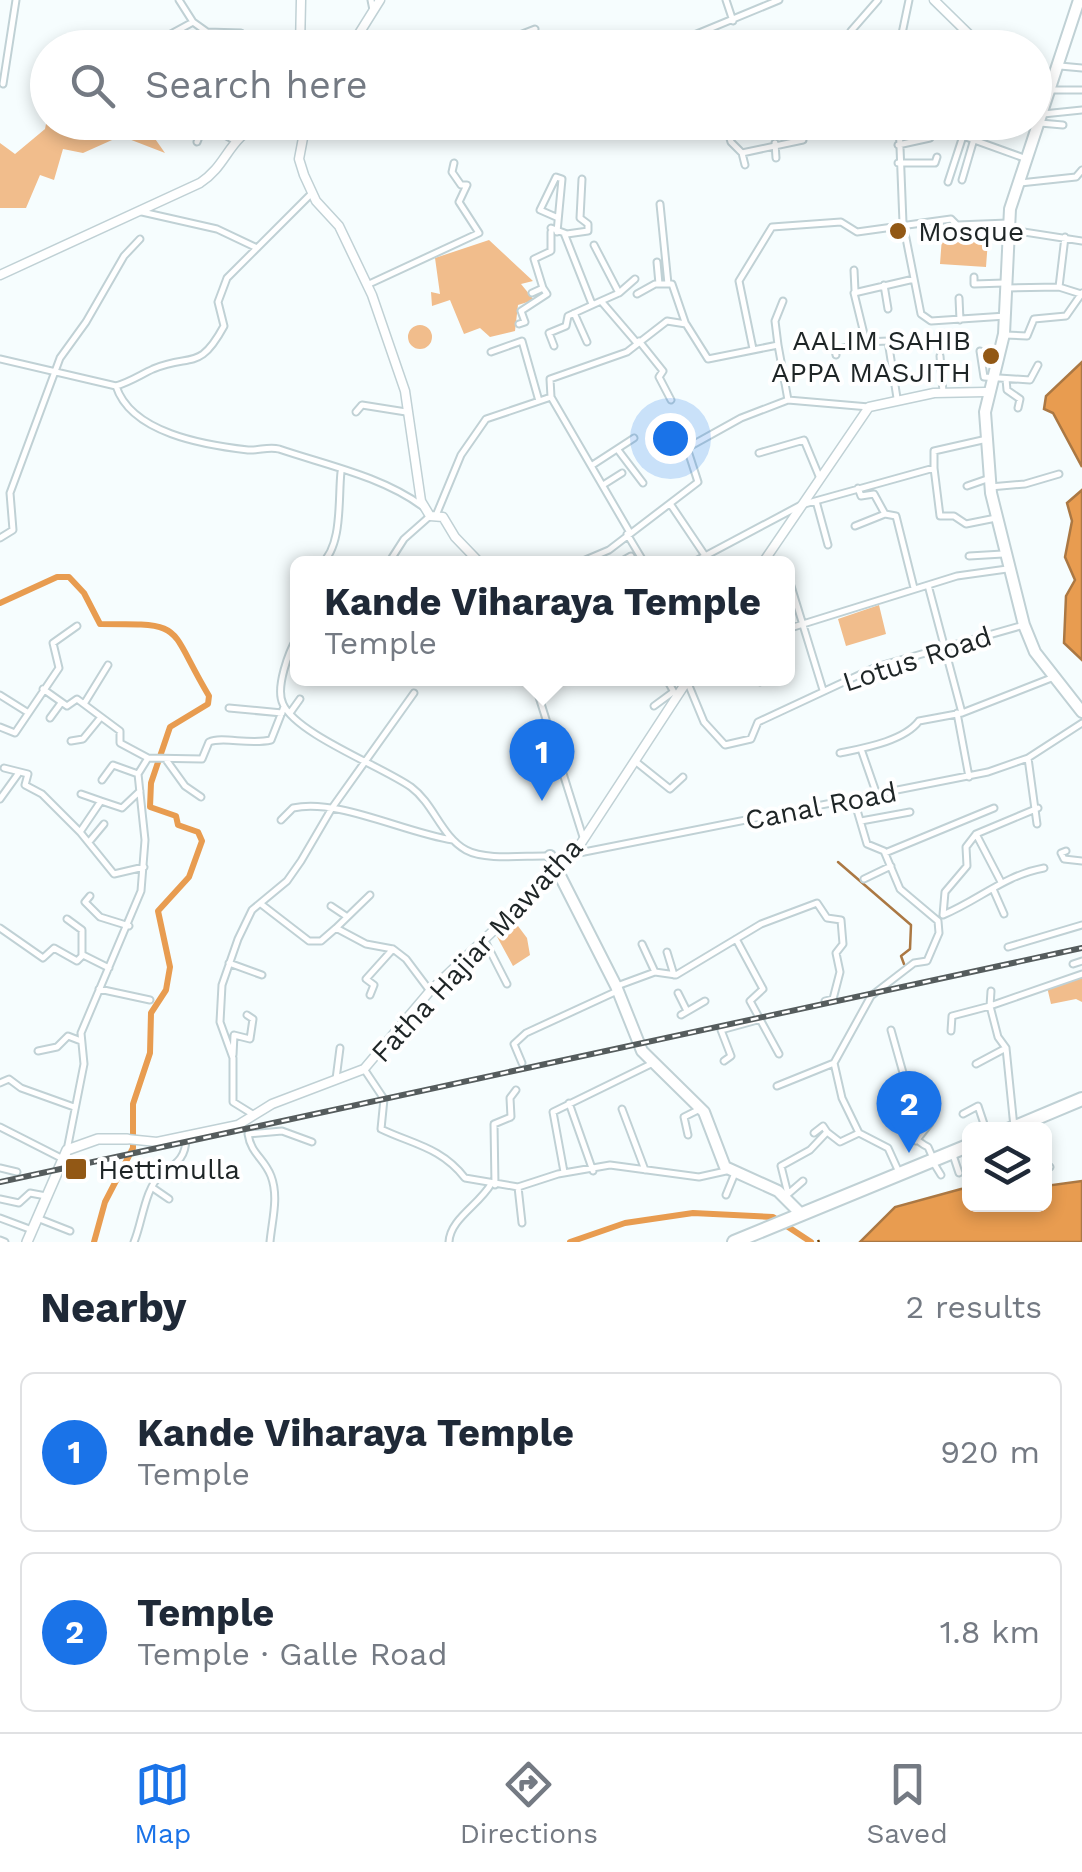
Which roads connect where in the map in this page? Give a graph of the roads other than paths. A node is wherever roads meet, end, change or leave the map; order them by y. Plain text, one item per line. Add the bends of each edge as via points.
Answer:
1 (16, 0) edge
2 (179, 0) edge
3 (301, 0) edge
4 (380, 0) edge
5 (726, 0) edge
6 (779, 0) edge
7 (878, 0) edge
8 (909, 0) edge
9 (934, 0) edge
10 (1080, 0) edge
11 (372, 5) edge
12 (733, 21) junction
13 (193, 22) junction
14 (710, 28) joint
15 (178, 30) edge
16 (204, 30) edge
17 (300, 30) edge
18 (359, 30) edge
19 (706, 30) edge
20 (852, 30) edge
21 (902, 30) edge
22 (965, 30) edge
23 (1057, 66) junction
24 (1082, 68) edge
25 (1052, 80) edge
26 (3, 84) dead end
27 (1052, 90) edge
28 (1082, 90) edge
29 (1082, 110) edge
30 (1052, 116) edge
31 (1052, 118) edge
32 (1062, 125) dead end
33 (234, 140) edge
34 (303, 140) edge
35 (731, 140) edge
36 (804, 140) edge
37 (898, 140) edge
38 (921, 140) edge
39 (962, 140) edge
40 (974, 140) joint
41 (1030, 140) edge
42 (775, 143) junction
43 (898, 145) junction
44 (742, 153) junction
45 (937, 157) dead end
46 (776, 158) dead end
47 (1024, 158) junction
48 (898, 162) junction
49 (454, 164) dead end
50 (745, 165) dead end
51 (1082, 170) edge
52 (582, 179) dead end
53 (962, 180) dead end
54 (948, 182) dead end
55 (1016, 182) junction
56 (312, 193) junction
57 (660, 204) dead end
58 (129, 213) junction
59 (556, 217) junction
60 (903, 223) junction
61 (1008, 226) junction
62 (555, 231) junction
63 (1065, 237) junction
64 (543, 238) dead end
65 (140, 239) dead end
66 (1082, 240) edge
67 (594, 245) dead end
68 (257, 248) junction
69 (657, 262) dead end
70 (854, 270) dead end
71 (0, 275) edge
72 (974, 277) dead end
73 (635, 279) dead end
74 (914, 280) junction
75 (658, 284) junction
76 (668, 284) junction
77 (884, 284) junction
78 (367, 285) junction
79 (1007, 286) junction
80 (1058, 287) junction
81 (543, 288) junction
82 (855, 290) junction
83 (532, 292) dead end
84 (619, 293) junction
85 (637, 294) dead end
86 (1081, 294) edge
87 (959, 298) dead end
88 (783, 300) dead end
89 (601, 301) junction
90 (592, 304) junction
91 (888, 309) dead end
92 (574, 312) junction
93 (1006, 316) junction
94 (960, 320) junction
95 (519, 324) dead end
96 (686, 324) junction
97 (1004, 335) junction
98 (587, 342) dead end
99 (638, 342) junction
100 (866, 342) junction
101 (778, 345) junction
102 (554, 346) dead end
103 (753, 349) junction
104 (980, 351) dead end
105 (490, 352) dead end
106 (836, 355) dead end
107 (940, 356) dead end
108 (0, 358) edge
109 (1038, 365) dead end
110 (1019, 368) dead end
111 (54, 373) junction
112 (991, 379) junction
113 (1006, 379) junction
114 (1016, 380) junction
115 (1030, 380) junction
116 (1042, 382) dead end
117 (116, 386) junction
118 (943, 392) junction
119 (986, 392) junction
120 (550, 397) junction
121 (897, 398) junction
122 (670, 400) dead end
123 (788, 400) junction
124 (539, 401) junction
125 (870, 407) junction
126 (1018, 408) dead end
127 (356, 412) dead end
128 (406, 412) junction
129 (634, 438) dead end
130 (987, 439) junction
131 (618, 450) junction
132 (759, 453) dead end
133 (593, 464) junction
134 (934, 468) junction
135 (341, 472) junction
136 (622, 473) dead end
137 (1059, 474) dead end
138 (820, 475) junction
139 (830, 480) dead end
140 (990, 482) junction
141 (642, 484) dead end
142 (603, 485) junction
143 (967, 486) dead end
144 (858, 487) junction
145 (816, 501) junction
146 (671, 505) junction
147 (800, 505) junction
148 (431, 513) junction
149 (885, 514) junction
150 (997, 522) junction
151 (1011, 524) dead end
152 (856, 526) dead end
153 (628, 533) junction
154 (0, 538) edge
155 (828, 545) dead end
156 (704, 554) junction
157 (1003, 554) junction
158 (330, 556) edge
159 (393, 556) edge
160 (473, 556) edge
161 (597, 556) edge
162 (641, 556) edge
163 (701, 556) edge
164 (767, 556) edge
165 (969, 556) dead end
166 (1006, 569) junction
167 (928, 584) junction
168 (914, 588) junction
169 (795, 598) edge
170 (803, 622) junction
171 (1024, 625) junction
172 (76, 626) dead end
173 (795, 626) edge
174 (942, 649) junction
175 (290, 661) edge
176 (108, 665) dead end
177 (1054, 677) junction
178 (536, 686) edge
179 (670, 686) edge
180 (682, 686) edge
181 (690, 686) edge
182 (43, 689) junction
183 (823, 690) junction
184 (414, 693) dead end
185 (27, 694) dead end
186 (675, 694) junction
187 (0, 695) edge
188 (300, 699) dead end
189 (35, 700) junction
190 (61, 702) junction
191 (84, 704) junction
192 (654, 706) dead end
193 (229, 708) dead end
194 (283, 710) junction
195 (28, 712) junction
196 (290, 712) junction
197 (1082, 712) edge
198 (960, 713) junction
199 (101, 717) junction
200 (50, 718) dead end
201 (1082, 723) edge
202 (0, 727) edge
203 (72, 742) dead end
204 (240, 744) junction
205 (860, 749) junction
206 (234, 750) dead end
207 (840, 752) dead end
208 (149, 757) junction
209 (1028, 758) junction
210 (166, 761) junction
211 (635, 761) junction
212 (368, 764) junction
213 (4, 768) dead end
214 (18, 774) junction
215 (138, 774) junction
216 (969, 776) junction
217 (683, 777) dead end
218 (102, 780) dead end
219 (140, 791) junction
220 (81, 794) dead end
221 (877, 796) junction
222 (201, 798) dead end
223 (0, 799) edge
224 (854, 800) junction
225 (101, 801) junction
226 (332, 808) junction
227 (994, 808) dead end
228 (1038, 808) junction
229 (910, 812) dead end
230 (281, 820) dead end
231 (861, 821) junction
232 (104, 824) dead end
233 (1038, 824) dead end
234 (80, 832) junction
235 (976, 834) junction
236 (455, 840) junction
237 (583, 840) junction
238 (89, 842) junction
239 (1066, 851) dead end
240 (885, 853) junction
241 (574, 854) junction
242 (550, 856) joint
243 (1082, 861) edge
244 (891, 866) junction
245 (144, 867) junction
246 (1044, 868) dead end
247 (558, 871) junction
248 (864, 880) dead end
249 (1001, 882) junction
250 (993, 889) junction
251 (370, 894) dead end
252 (90, 896) dead end
253 (260, 904) junction
254 (331, 906) dead end
255 (1004, 914) dead end
256 (346, 916) junction
257 (941, 918) junction
258 (68, 919) dead end
259 (1082, 925) edge
260 (129, 926) junction
261 (0, 928) edge
262 (336, 928) junction
263 (736, 939) junction
264 (484, 942) junction
265 (642, 944) dead end
266 (1008, 947) dead end
267 (393, 949) junction
268 (667, 952) dead end
269 (82, 956) junction
270 (406, 958) junction
271 (1082, 962) edge
272 (229, 963) junction
273 (1073, 964) dead end
274 (400, 965) dead end
275 (108, 968) junction
276 (656, 972) junction
277 (1082, 974) edge
278 (262, 975) dead end
279 (674, 975) junction
280 (507, 984) dead end
281 (617, 988) junction
282 (99, 989) junction
283 (430, 991) junction
284 (991, 991) dead end
285 (678, 993) dead end
286 (370, 994) dead end
287 (150, 1000) dead end
288 (706, 1000) dead end
289 (826, 1002) dead end
290 (990, 1006) junction
291 (247, 1015) dead end
292 (761, 1019) junction
293 (891, 1030) dead end
294 (951, 1032) dead end
295 (82, 1041) junction
296 (43, 1044) dead end
297 (340, 1048) dead end
298 (1006, 1048) junction
299 (779, 1054) dead end
300 (233, 1058) junction
301 (522, 1062) dead end
302 (724, 1062) dead end
303 (834, 1063) junction
304 (651, 1064) junction
305 (976, 1064) dead end
306 (364, 1069) junction
307 (335, 1082) junction
308 (0, 1083) edge
309 (777, 1086) dead end
310 (516, 1090) dead end
311 (1082, 1099) edge
312 (570, 1104) junction
313 (74, 1108) junction
314 (700, 1108) junction
315 (622, 1109) dead end
316 (963, 1114) dead end
317 (254, 1115) junction
318 (983, 1122) edge
319 (1011, 1122) edge
320 (1028, 1122) edge
321 (930, 1123) dead end
322 (1, 1130) edge
323 (814, 1132) dead end
324 (826, 1132) junction
325 (860, 1133) junction
326 (186, 1136) junction
327 (688, 1136) dead end
328 (133, 1140) joint
329 (916, 1141) junction
330 (312, 1142) dead end
331 (962, 1148) edge
332 (952, 1152) junction
333 (65, 1154) junction
334 (933, 1159) junction
335 (0, 1168) edge
336 (592, 1170) junction
337 (645, 1170) junction
338 (732, 1171) junction
339 (18, 1172) dead end
340 (899, 1173) junction
341 (959, 1173) dead end
342 (564, 1174) junction
343 (941, 1176) dead end
344 (802, 1182) dead end
345 (493, 1184) junction
346 (518, 1187) junction
347 (153, 1188) junction
348 (726, 1195) dead end
349 (787, 1195) junction
350 (46, 1196) junction
351 (0, 1199) edge
352 (169, 1199) dead end
353 (798, 1214) junction
354 (0, 1218) edge
355 (37, 1218) junction
356 (522, 1224) dead end
357 (32, 1230) junction
358 (70, 1231) dead end
359 (27, 1242) edge
360 (134, 1242) edge
361 (270, 1242) edge
362 (449, 1242) edge
363 (734, 1242) edge

1 - 26 street
2 - 13 street
3 - 17 street
4 - 11 street
5 - 12 street
6 - 12 street
7 - 20 street
8 - 21 street
9 - 22 street
10 - 23 main road
11 - 18 street
12 - 14 street
13 - 15 street
13 - 16 street
14 - 19 street
23 - 24 street
23 - 25 main road
27 - 28 street
29 - 30 street
31 - 32 street
33 - 58 street via 210,177
34 - 56 street via 299,159
35 - 44 street
36 - 42 street
37 - 43 street
38 - 43 street
39 - 54 street
40 - 47 street
40 - 53 street
41 - 47 main road
42 - 44 street
42 - 46 street
43 - 48 street
44 - 50 street
45 - 48 street via 935,163
47 - 55 main road
48 - 60 street
49 - 78 street via 452,172 466,185 459,202 479,232
51 - 55 street via 1076,178
52 - 62 street via 580,218 589,227 582,233
55 - 61 main road
56 - 68 street
56 - 78 street via 339,226
57 - 76 street
58 - 68 street via 217,228
58 - 71 street
59 - 59 street via 540,210 556,177 562,179
59 - 62 street
60 - 61 street via 948,219
60 - 74 street
60 - 103 street via 857,232 841,222 772,227 740,281
61 - 63 street
61 - 79 main road
62 - 64 street
62 - 81 street via 551,252 534,259
62 - 90 street
63 - 66 street
63 - 80 street
65 - 111 street
67 - 84 street
68 - 117 street via 227,278 218,302 224,326 207,352 195,362 156,368
69 - 75 street
70 - 82 street
72 - 79 street via 974,284
73 - 84 street
74 - 77 street
74 - 94 street via 924,318
75 - 76 street
75 - 85 street
76 - 96 street
77 - 82 street
77 - 91 street
78 - 128 street via 405,391
79 - 80 street
79 - 93 main road
80 - 86 street
81 - 83 street
81 - 95 street via 547,294 521,311 525,322
82 - 100 street
84 - 89 street
86 - 97 street via 1066,316 1034,319 1027,336
87 - 94 street
88 - 101 street via 775,321
89 - 90 street
89 - 99 street
90 - 92 street
92 - 98 street
92 - 102 street via 566,326 549,333
93 - 94 street
93 - 97 main road
96 - 99 street via 667,321
96 - 103 street via 705,358
97 - 112 main road
99 - 120 street via 550,380
99 - 122 street via 663,371 659,377
100 - 106 street via 843,346
100 - 121 street via 888,341
101 - 103 street
101 - 123 street
104 - 112 street via 982,376
105 - 124 street via 522,341
107 - 118 street
108 - 111 street
109 - 115 street
110 - 114 street
111 - 117 street
111 - 154 street via 10,492 13,530
112 - 113 street
112 - 119 main road
113 - 114 street
113 - 126 street
114 - 115 street
115 - 116 street
117 - 135 street via 122,403 153,427 249,450 275,448
118 - 119 street
118 - 121 street
119 - 130 main road
120 - 124 street
120 - 133 street
121 - 125 street
123 - 125 street
123 - 146 street via 689,446 698,482
124 - 148 street via 486,419
125 - 138 street
127 - 128 street via 362,405
128 - 148 street
129 - 131 street
130 - 134 street via 934,450
130 - 140 main road
131 - 133 street
131 - 141 street
132 - 138 street via 805,440
133 - 142 street
134 - 144 street
134 - 150 street via 940,516 966,524
135 - 148 street via 371,478
135 - 158 street
136 - 142 street
137 - 140 street via 1026,484
138 - 139 street
138 - 147 street
140 - 143 street
140 - 150 main road
142 - 153 street
144 - 145 street
144 - 149 street via 861,496 874,494
145 - 147 street
145 - 155 street
146 - 153 street
146 - 156 street
147 - 156 street
147 - 164 street
148 - 159 street
148 - 160 street
149 - 152 street
149 - 168 street via 896,516
150 - 151 street
150 - 157 main road
153 - 161 street
153 - 162 street
156 - 163 street
157 - 165 street
157 - 166 main road
166 - 167 street
166 - 171 main road
167 - 168 street
167 - 174 street
168 - 170 street
169 - 170 street
170 - 173 street
170 - 183 street
171 - 174 street, Lotus Road
171 - 177 main road
172 - 182 street via 52,643 60,667
174 - 183 street, Lotus Road
174 - 198 street
175 - 194 street
176 - 191 street
177 - 197 main road
177 - 198 street
178 - 237 street
179 - 186 street
180 - 186 street, Fatha Hajiar Mawatha
181 - 183 street, Lotus Road via 704,722 725,745 751,739 758,722
182 - 189 street
182 - 190 street
184 - 212 street
185 - 189 street
186 - 192 street
186 - 211 street, Fatha Hajiar Mawatha
187 - 195 street
188 - 196 street
189 - 195 street
190 - 191 street via 67,706 77,698
190 - 200 street
191 - 199 street
193 - 194 street
194 - 196 street
194 - 204 street via 271,740
195 - 202 street via 15,733
196 - 212 street
198 - 205 street via 918,721
198 - 216 street
199 - 203 street
199 - 208 street via 120,732 120,743
201 - 209 street, Canal Road
204 - 206 street
204 - 210 street via 216,738 202,759
205 - 207 street
205 - 221 street
208 - 210 street
208 - 215 street
209 - 216 street, Canal Road
209 - 228 street
210 - 222 street
211 - 217 street via 670,789
211 - 237 street, Fatha Hajiar Mawatha
212 - 226 street
212 - 236 street via 431,805
213 - 214 street
214 - 223 street
214 - 234 street via 28,774 25,785
215 - 218 street via 113,765
215 - 219 street
216 - 221 street, Canal Road
219 - 225 street via 122,808
219 - 245 street
220 - 225 street
221 - 224 street, Canal Road
224 - 231 street
224 - 241 street, Canal Road
225 - 234 street
226 - 230 street via 293,808
226 - 236 street via 415,835
226 - 253 street via 287,881
227 - 240 street
228 - 233 street
228 - 235 street
229 - 231 street
231 - 240 street via 869,846
232 - 238 street
234 - 238 street
235 - 249 street
235 - 257 street via 966,847 967,866 945,892
236 - 242 street via 471,852
237 - 241 street, Fatha Hajiar Mawatha
238 - 245 street via 116,875
239 - 243 street via 1064,860
240 - 244 street
241 - 247 street, Fatha Hajiar Mawatha
242 - 247 main road
244 - 248 street
244 - 257 street via 900,888
245 - 260 street
246 - 249 street
247 - 264 street, Fatha Hajiar Mawatha
247 - 281 main road
249 - 250 street
250 - 255 street
250 - 257 street
251 - 256 street
252 - 260 street via 86,902 100,917
253 - 262 street via 309,942
253 - 272 street
254 - 256 street
256 - 262 street
257 - 303 street via 926,961 871,996
258 - 269 street via 82,930
259 - 266 street
260 - 275 street
261 - 269 street via 43,958 52,948 76,960
262 - 267 street
263 - 279 street
263 - 289 street via 816,903 827,918 841,920 840,972 833,1000
263 - 292 street via 763,989 750,1000
264 - 280 street
264 - 283 street, Fatha Hajiar Mawatha
265 - 276 street
267 - 270 street
267 - 286 street via 366,980 374,985
268 - 279 street
269 - 275 street
270 - 274 street
270 - 283 street
271 - 273 street
272 - 278 street
272 - 300 street via 220,1022
275 - 282 street
276 - 279 street
276 - 281 street
277 - 290 street
281 - 301 street via 526,1033 514,1044
281 - 304 main road
282 - 287 street
282 - 295 street
283 - 306 street, Fatha Hajiar Mawatha
284 - 290 street
285 - 288 street via 684,1013
290 - 294 street via 952,1016
290 - 298 street
291 - 300 street via 254,1019 250,1039 234,1035
292 - 299 street
292 - 302 street via 721,1030 731,1056
293 - 329 street via 905,1080 895,1103
295 - 296 street via 68,1036 36,1054
295 - 313 street
297 - 307 street
298 - 305 street
298 - 319 street
300 - 317 street via 233,1102
303 - 309 street
303 - 325 street
304 - 312 street
304 - 314 main road
306 - 307 street, Fatha Hajiar Mawatha
306 - 345 street via 384,1099 381,1128 412,1138 465,1178
307 - 317 street, Fatha Hajiar Mawatha
308 - 313 street via 9,1079
310 - 345 street via 511,1117 494,1124
311 - 320 highway
312 - 336 street
312 - 342 street via 553,1112
313 - 333 street
314 - 327 street via 684,1117
314 - 338 main road
315 - 337 street
316 - 318 street via 978,1106
317 - 326 street, Fatha Hajiar Mawatha
321 - 329 street
322 - 333 street
323 - 324 street via 823,1126
324 - 325 street via 840,1142
324 - 349 street via 781,1166
325 - 340 street via 888,1148
326 - 328 street, Fatha Hajiar Mawatha
326 - 347 street via 180,1159
328 - 333 main road via 98,1140
329 - 334 street via 928,1146
330 - 361 street via 282,1131 248,1134 251,1154 270,1173 275,1190
331 - 332 highway
332 - 334 highway
332 - 341 street
333 - 350 main road
334 - 340 highway
334 - 343 street
335 - 339 street
336 - 337 street
336 - 342 street
337 - 338 street via 699,1177
338 - 348 street
338 - 349 main road
340 - 353 highway
342 - 346 street
344 - 349 street
345 - 346 street
345 - 362 street via 452,1229
346 - 356 street
347 - 352 street
347 - 360 street
349 - 353 main road
350 - 351 street via 30,1193 19,1203
350 - 355 main road
353 - 363 highway
354 - 357 street
355 - 357 main road
355 - 358 street
357 - 359 main road

